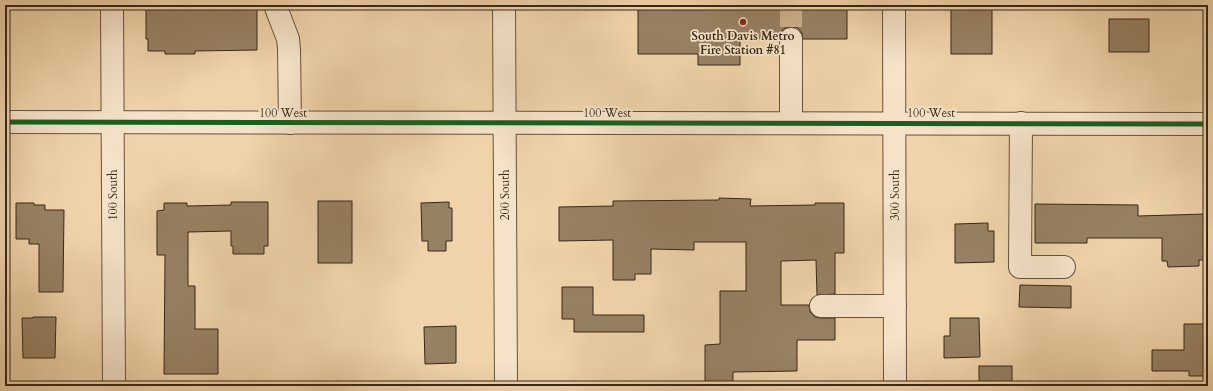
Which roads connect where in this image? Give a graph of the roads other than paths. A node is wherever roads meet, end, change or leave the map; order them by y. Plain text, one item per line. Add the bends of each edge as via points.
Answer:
1 (112, 5) edge
2 (275, 5) edge
3 (504, 5) edge
4 (894, 5) edge
5 (791, 39) tunnel mouth
6 (5, 122) edge
7 (112, 122) junction
8 (290, 122) junction
9 (505, 123) junction
10 (791, 123) junction
11 (895, 123) junction
12 (1021, 123) junction
13 (1208, 124) edge
14 (1064, 267) dead end
15 (821, 306) dead end
16 (895, 306) junction
17 (114, 386) edge
18 (506, 386) edge
19 (895, 386) edge

1 - 7 street, 100 South
2 - 8 street via 288,39
3 - 9 street, 200 South
4 - 11 street, 300 South
5 - 10 street
6 - 7 street, 100 West
7 - 8 street, 100 West
7 - 17 street, 100 South
8 - 9 street, 100 West
9 - 10 street, 100 West
9 - 18 street, 200 South
10 - 11 street, 100 West
11 - 12 street, 100 West
11 - 16 street, 300 South
12 - 13 street, 100 West
12 - 14 street via 1020,267
15 - 16 street
16 - 19 street, 300 South

